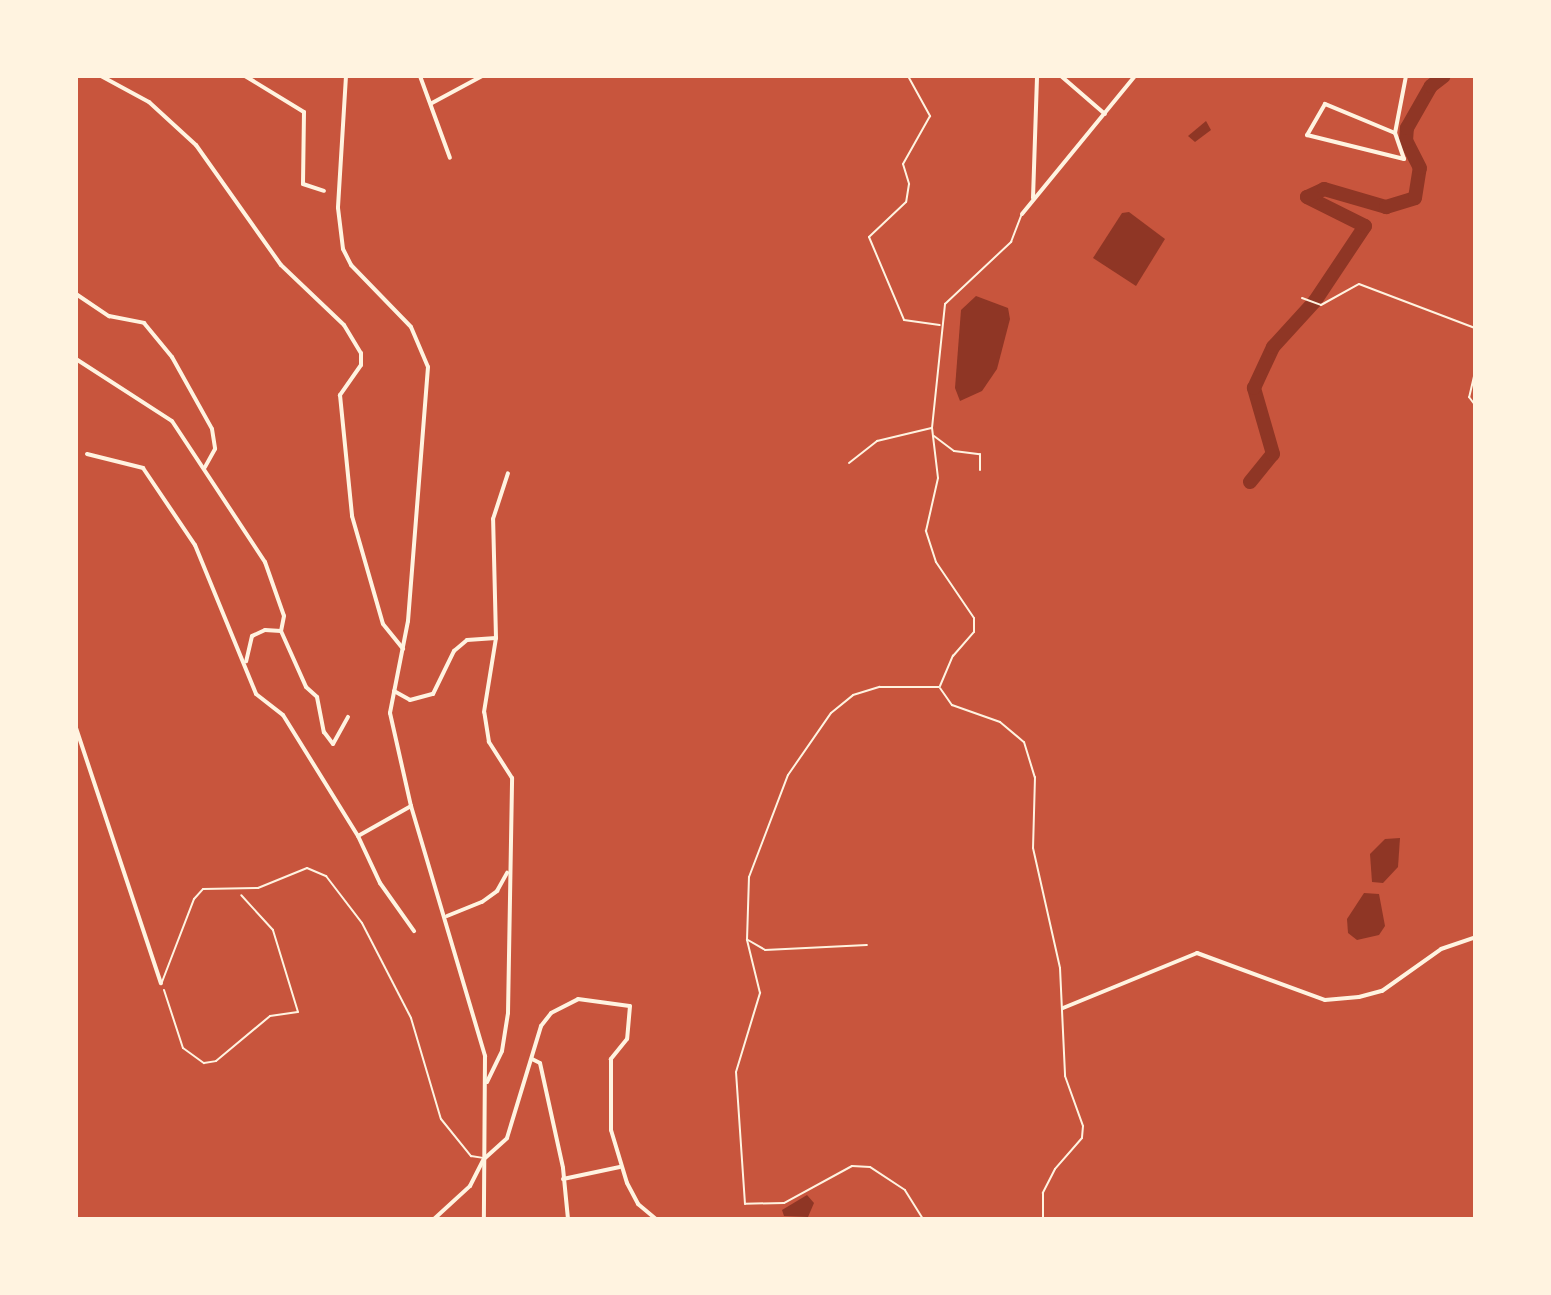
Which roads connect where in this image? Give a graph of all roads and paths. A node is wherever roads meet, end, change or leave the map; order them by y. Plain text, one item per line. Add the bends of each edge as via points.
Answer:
1 (101, 76) edge
2 (245, 76) edge
3 (263, 76) edge
4 (346, 76) edge
5 (420, 76) edge
6 (482, 76) edge
7 (908, 76) edge
8 (1037, 76) edge
9 (1061, 76) edge
10 (1135, 76) edge
11 (1406, 76) edge
12 (258, 85) junction
13 (432, 103) junction
14 (1105, 114) junction
15 (1395, 133) junction
16 (450, 158) dead end
17 (324, 191) dead end
18 (1033, 201) junction
19 (1022, 214) joint
20 (76, 294) edge
21 (1302, 298) dead end
22 (942, 325) junction
23 (1475, 328) edge
24 (76, 359) edge
25 (1475, 372) edge
26 (1475, 405) edge
27 (932, 428) junction
28 (933, 435) junction
29 (87, 454) dead end
30 (849, 463) dead end
31 (205, 467) junction
32 (980, 470) dead end
33 (508, 473) dead end
34 (281, 631) junction
35 (496, 638) junction
36 (403, 649) junction
37 (246, 664) junction
38 (939, 687) junction
39 (394, 691) junction
40 (348, 717) dead end
41 (76, 728) edge
42 (411, 806) junction
43 (358, 836) junction
44 (508, 871) junction
45 (240, 890) junction
46 (447, 916) junction
47 (414, 931) dead end
48 (1475, 937) edge
49 (747, 940) junction
50 (867, 945) dead end
51 (161, 983) junction
52 (1063, 1008) junction
53 (532, 1059) junction
54 (486, 1084) junction
55 (484, 1159) junction
56 (621, 1167) junction
57 (563, 1179) junction
58 (434, 1219) edge
59 (484, 1219) edge
60 (568, 1219) edge
61 (656, 1219) edge
62 (923, 1219) edge
63 (1043, 1219) edge

1 - 36 street via 149,102 196,145 281,265 344,325 361,353 361,365 340,395 352,516 383,624
2 - 12 street
3 - 12 street
4 - 36 street via 338,208 343,249 351,265 411,327 428,367
5 - 13 street
6 - 13 street
7 - 22 lane via 930,116 903,164 909,184 906,202 869,237 904,320
8 - 18 street
9 - 14 street
10 - 14 street
11 - 15 street
12 - 17 street via 304,112 303,184
13 - 16 street
14 - 18 street
15 - 15 street via 1325,104 1307,135 1404,159
18 - 19 street
19 - 22 lane via 1011,242 945,304
20 - 31 street via 109,316 144,323 172,357 212,429 215,449
21 - 23 lane via 1321,305 1359,284
22 - 27 lane
24 - 31 street via 172,421
25 - 26 lane via 1469,397
27 - 28 lane
27 - 30 lane via 877,441
28 - 32 lane via 954,451 980,454
28 - 38 lane via 938,478 926,531 936,562 974,618 974,632 953,656
29 - 37 street via 143,468 195,545 235,650
31 - 34 street via 265,562 284,616
33 - 35 street via 493,519
34 - 37 street via 252,636
34 - 40 street via 306,687 317,697 324,732 333,744
35 - 39 street via 467,640 454,651 433,694 410,700
35 - 44 street via 484,712 489,742 512,778
36 - 39 street
37 - 43 street via 256,694 283,715
38 - 49 lane via 866,689 831,713 788,775 761,837 749,877
38 - 52 lane via 952,705 1000,722 1024,742 1035,777 1033,848 1060,968
39 - 42 street via 390,713
41 - 51 street
42 - 43 street
42 - 46 street
43 - 47 street via 380,883
44 - 46 street via 497,891
44 - 54 street via 508,1013 502,1051
45 - 51 lane via 225,885 203,889 194,899 169,976
45 - 51 path via 241,898 273,930 298,1012 270,1016 216,1061 204,1063 183,1048
45 - 55 lane via 307,868 326,876 362,923 411,1018 441,1119 471,1156
46 - 54 street via 485,1056
48 - 52 street via 1441,949 1382,991 1359,997 1325,1000 1197,953
49 - 50 lane via 765,950
49 - 62 lane via 760,993 736,1072 745,1204 784,1203 852,1166 870,1167 905,1190
52 - 63 lane via 1065,1076 1082,1138 1055,1169 1043,1193
53 - 55 street via 507,1138
53 - 56 street via 541,1026 563,1006 587,999 630,1006 627,1039 611,1059 611,1130
53 - 57 street via 540,1063
54 - 55 street
55 - 58 street via 470,1186
55 - 59 street
56 - 57 street
56 - 61 street via 638,1204
57 - 60 street

